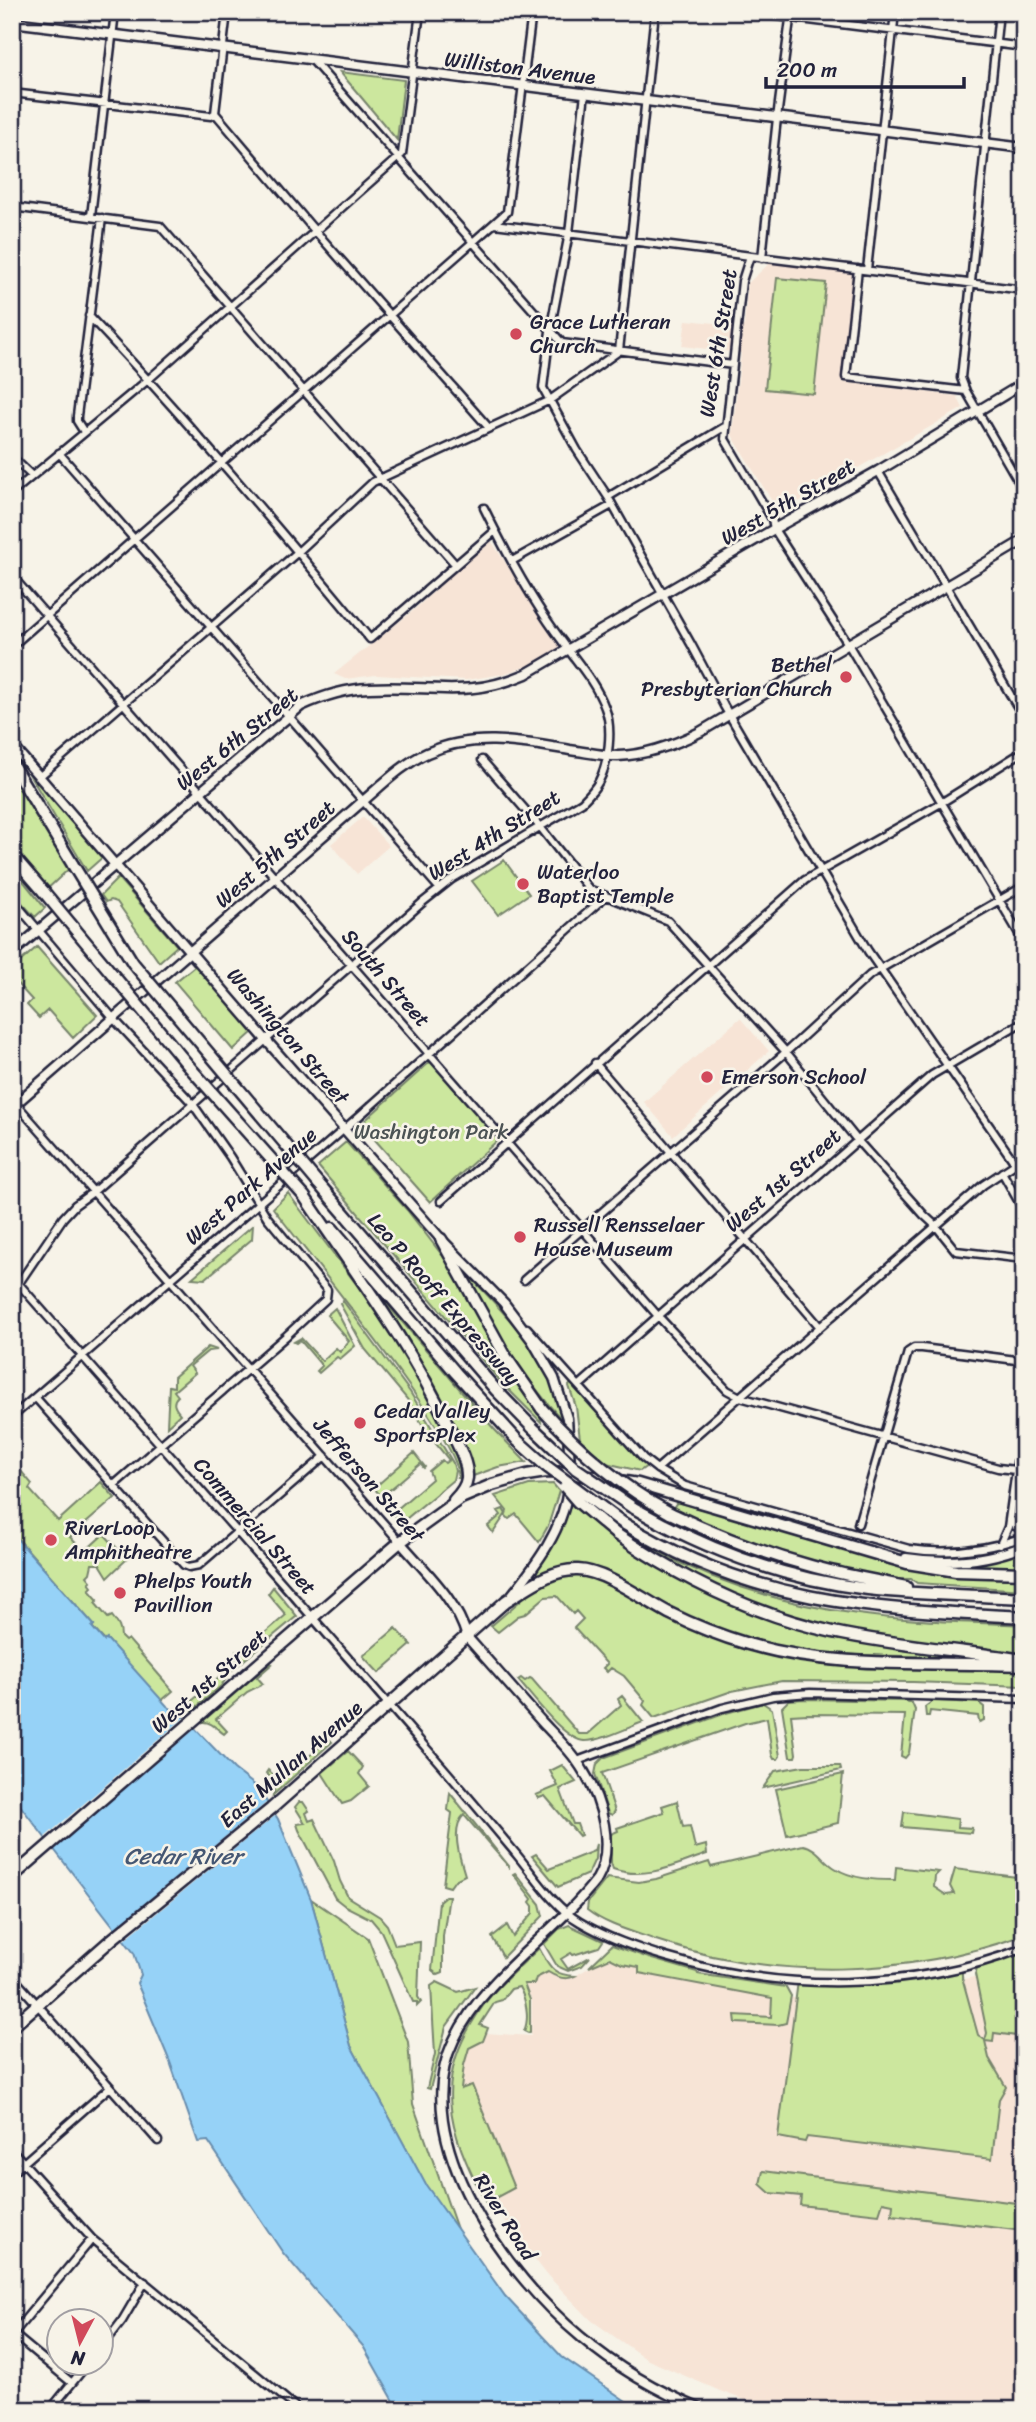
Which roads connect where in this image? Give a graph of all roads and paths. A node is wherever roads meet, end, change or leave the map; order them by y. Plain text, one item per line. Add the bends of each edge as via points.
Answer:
1 (115, 12) edge
2 (227, 12) edge
3 (420, 12) edge
4 (532, 12) edge
5 (655, 12) edge
6 (745, 12) edge
7 (895, 12) edge
8 (999, 12) edge
9 (791, 15) edge
10 (12, 22) edge
11 (893, 31) junction
12 (112, 36) junction
13 (996, 44) junction
14 (1024, 47) edge
15 (223, 50) junction
16 (313, 61) junction
17 (414, 73) junction
18 (524, 86) junction
19 (12, 93) edge
20 (585, 93) junction
21 (646, 101) junction
22 (104, 104) junction
23 (215, 113) junction
24 (777, 118) junction
25 (883, 131) junction
26 (986, 144) junction
27 (1024, 148) edge
28 (398, 158) junction
29 (12, 207) edge
30 (91, 216) junction
31 (102, 218) junction
32 (494, 224) junction
33 (315, 230) junction
34 (569, 233) junction
35 (630, 241) junction
36 (473, 242) junction
37 (750, 256) junction
38 (762, 258) junction
39 (858, 269) junction
40 (867, 270) junction
41 (970, 284) junction
42 (1024, 290) edge
43 (230, 305) junction
44 (389, 315) junction
45 (89, 316) junction
46 (551, 331) junction
47 (619, 351) junction
48 (733, 365) junction
49 (149, 379) junction
50 (1024, 383) edge
51 (304, 389) junction
52 (966, 391) junction
53 (550, 400) junction
54 (977, 410) junction
55 (726, 426) junction
56 (489, 428) junction
57 (84, 432) junction
58 (59, 453) junction
59 (12, 457) edge
60 (222, 465) junction
61 (878, 471) junction
62 (32, 477) junction
63 (382, 478) junction
64 (1024, 491) edge
65 (12, 493) edge
66 (608, 497) junction
67 (612, 505) junction
68 (484, 508) dead end
69 (774, 529) junction
70 (495, 531) junction
71 (135, 540) junction
72 (1024, 540) edge
73 (299, 551) junction
74 (512, 561) junction
75 (455, 564) junction
76 (12, 576) edge
77 (946, 586) junction
78 (662, 594) junction
79 (47, 616) junction
80 (211, 627) junction
81 (848, 644) junction
82 (12, 646) edge
83 (569, 650) junction
84 (124, 704) junction
85 (729, 714) junction
86 (289, 716) junction
87 (1024, 718) edge
88 (12, 745) edge
89 (1024, 751) edge
90 (606, 755) junction
91 (482, 760) dead end
92 (12, 764) edge
93 (40, 776) junction
94 (200, 791) junction
95 (363, 801) junction
96 (941, 803) junction
97 (541, 828) junction
98 (12, 855) edge
99 (114, 864) junction
100 (821, 871) junction
101 (275, 877) junction
102 (1024, 886) edge
103 (439, 888) junction
104 (606, 897) junction
105 (12, 899) edge
106 (1000, 901) junction
107 (39, 930) junction
108 (12, 934) edge
109 (1024, 942) edge
110 (22, 945) junction
111 (191, 951) junction
112 (12, 953) edge
113 (351, 964) junction
114 (708, 964) junction
115 (881, 969) junction
116 (113, 1017) junction
117 (1024, 1021) edge
118 (266, 1040) junction
119 (786, 1052) junction
120 (429, 1054) junction
121 (595, 1063) junction
122 (948, 1066) junction
123 (14, 1103) edge
124 (192, 1103) junction
125 (345, 1128) junction
126 (857, 1140) junction
127 (507, 1143) junction
128 (671, 1152) junction
129 (1024, 1158) edge
130 (1015, 1163) junction
131 (1002, 1172) junction
132 (93, 1192) junction
133 (304, 1196) junction
134 (440, 1201) dead end
135 (258, 1203) junction
136 (1024, 1210) edge
137 (936, 1226) junction
138 (583, 1230) junction
139 (441, 1239) junction
140 (743, 1240) junction
141 (1024, 1259) edge
142 (12, 1276) edge
143 (170, 1280) junction
144 (524, 1280) dead end
145 (19, 1283) junction
146 (12, 1289) edge
147 (504, 1303) junction
148 (658, 1316) junction
149 (820, 1327) junction
150 (83, 1356) junction
151 (1024, 1361) edge
152 (248, 1369) junction
153 (580, 1385) junction
154 (35, 1397) junction
155 (740, 1398) junction
156 (1024, 1414) edge
157 (12, 1417) edge
158 (884, 1437) junction
159 (161, 1445) junction
160 (325, 1456) junction
161 (546, 1466) junction
162 (657, 1469) junction
163 (1020, 1471) edge
164 (570, 1473) junction
165 (114, 1485) junction
166 (449, 1506) junction
167 (1010, 1518) junction
168 (858, 1524) dead end
169 (238, 1530) junction
170 (1024, 1530) edge
171 (1024, 1537) edge
172 (400, 1542) junction
173 (1000, 1545) junction
174 (1024, 1546) edge
175 (855, 1548) junction
176 (1024, 1573) edge
177 (934, 1593) junction
178 (1024, 1598) edge
179 (506, 1601) junction
180 (1024, 1617) edge
181 (313, 1618) junction
182 (467, 1637) junction
183 (1024, 1663) edge
184 (1024, 1699) edge
185 (388, 1705) junction
186 (577, 1761) junction
187 (12, 1877) edge
188 (566, 1912) junction
189 (1024, 1948) edge
190 (12, 1976) edge
191 (38, 2004) junction
192 (12, 2027) edge
193 (110, 2087) junction
194 (158, 2141) dead end
195 (12, 2150) edge
196 (23, 2163) junction
197 (12, 2173) edge
198 (92, 2239) junction
199 (145, 2282) junction
200 (116, 2329) edge
201 (13, 2335) edge
202 (78, 2376) edge
203 (72, 2383) junction
204 (50, 2410) edge
205 (299, 2410) edge
206 (703, 2410) edge

1 - 12 street
2 - 15 street
3 - 17 street
4 - 18 street
5 - 21 street
6 - 9 street
7 - 11 street
8 - 13 street
9 - 11 street
9 - 24 street, West 6th Street
10 - 12 main road, Williston Avenue
11 - 13 street
11 - 25 street
12 - 15 main road, Williston Avenue
12 - 22 street
13 - 14 street
13 - 26 street
15 - 16 main road, Williston Avenue
15 - 23 street
16 - 17 main road, Williston Avenue
16 - 28 street
17 - 18 main road, Williston Avenue
17 - 28 street
18 - 20 main road, Williston Avenue
18 - 32 street via 507,212
19 - 22 street
20 - 21 main road, Williston Avenue
20 - 34 street
21 - 24 main road, Williston Avenue
21 - 35 street
22 - 23 street
22 - 30 street
23 - 33 street
24 - 25 main road, Williston Avenue
24 - 38 street, West 6th Street
25 - 26 main road, Williston Avenue
25 - 40 street
26 - 27 main road, Williston Avenue
26 - 41 street
28 - 33 street
28 - 36 street
29 - 30 street
30 - 31 street
31 - 43 street via 160,226
31 - 45 street
32 - 34 street
32 - 36 street
33 - 43 street
33 - 44 street
34 - 35 street
34 - 46 street
35 - 37 street
35 - 47 street
36 - 44 street
36 - 46 street
37 - 38 street
37 - 48 street, West 6th Street via 742,281
38 - 39 street
39 - 40 street
39 - 52 street via 846,377
40 - 41 street
41 - 42 street
41 - 52 street via 961,370
43 - 49 street
43 - 51 street
44 - 51 street
44 - 56 street
45 - 49 street
45 - 57 street via 77,416
46 - 47 street via 562,343
46 - 53 street via 543,388
47 - 48 street
47 - 53 street
48 - 55 street, West 6th Street
49 - 57 street
49 - 60 street
50 - 54 main road, West 5th Street
51 - 60 street
51 - 63 street
52 - 54 street
53 - 56 street
53 - 66 street
54 - 61 main road, West 5th Street
54 - 64 street
55 - 66 street, West 6th Street
55 - 69 street via 725,439
56 - 63 street
57 - 58 street
58 - 62 street
58 - 71 street
59 - 62 street
60 - 71 street
60 - 73 street
61 - 69 main road, West 5th Street
61 - 77 street
62 - 65 street
63 - 73 street
63 - 75 street
66 - 67 street
67 - 74 street
67 - 78 street
68 - 70 street, West 4th Street
69 - 78 main road, West 5th Street
69 - 81 street
70 - 74 street, West 4th Street
70 - 75 street
71 - 79 street
71 - 80 street
72 - 77 main road
73 - 75 street via 370,639
73 - 80 street
74 - 83 street, West 4th Street
76 - 79 street, South Street
77 - 81 main road
77 - 87 street
78 - 83 main road, West 5th Street
78 - 85 street
79 - 82 street
79 - 84 street, South Street
80 - 84 street
80 - 86 street
81 - 85 main road
81 - 96 street
83 - 86 main road, West 6th Street via 499,685 456,691 356,689 314,700
83 - 90 street, West 4th Street via 605,708 609,726
84 - 93 street
84 - 94 street, South Street
85 - 90 main road via 660,749
85 - 100 street
86 - 94 main road, West 6th Street
86 - 95 street
88 - 93 main road, Washington Street
89 - 96 street
90 - 95 main road, West 5th Street via 518,741 469,741 414,760
90 - 97 street, West 4th Street via 590,795
91 - 97 street
92 - 177 highway, Leo P Rooff Expressway, bridge via 133,963 496,1390 575,1468 632,1507 703,1545 784,1573 867,1589
93 - 99 main road, Washington Street
94 - 99 main road, West 6th Street
94 - 101 street, South Street
95 - 101 main road, West 5th Street
95 - 103 street
96 - 100 street
96 - 106 street
97 - 103 street, West 4th Street
97 - 104 street via 589,889
98 - 133 highway, Leo P Rooff Expressway, bridge
99 - 107 main road, West 6th Street
99 - 111 main road, Washington Street
100 - 114 street
100 - 115 street
101 - 111 main road, West 5th Street
101 - 113 street, South Street
102 - 106 street
103 - 113 street, West 4th Street
104 - 114 street via 668,921
104 - 120 street, West Park Avenue
105 - 107 street
106 - 109 street
106 - 115 street
107 - 110 main road, West 6th Street
107 - 116 street
108 - 110 street
110 - 112 main road, West 6th Street
111 - 116 main road, West 5th Street
111 - 118 main road, Washington Street
113 - 118 street, West 4th Street
113 - 120 street, South Street
114 - 119 street
114 - 121 street
115 - 119 street
115 - 122 street
116 - 123 main road, West 5th Street
116 - 124 street
117 - 122 street, West 1st Street
118 - 124 street, West 4th Street
118 - 125 main road, Washington Street
119 - 126 street
119 - 128 street
120 - 125 street, West Park Avenue
120 - 127 street, South Street
121 - 127 street
121 - 128 street
122 - 126 street, West 1st Street
122 - 130 street
123 - 132 street, Jefferson Street
124 - 132 street, West 4th Street
124 - 135 street
125 - 135 street, West Park Avenue
125 - 139 main road, Washington Street
126 - 137 street
126 - 140 street, West 1st Street
127 - 134 street
127 - 138 street, South Street
128 - 138 street
128 - 140 street
129 - 130 street
130 - 131 street
131 - 136 street
131 - 137 street
132 - 143 street, Jefferson Street
132 - 145 street, West 4th Street via 64,1218
133 - 161 highway, Leo P Rooff Expressway, bridge via 456,1373
133 - 166 highway via 399,1334 434,1395 467,1472 466,1485
135 - 143 street, West Park Avenue
135 - 152 street via 324,1284 327,1294
137 - 141 street via 956,1251
137 - 149 street
138 - 144 street
138 - 148 street, South Street
139 - 147 main road, Washington Street
139 - 177 highway, bridge via 506,1357 542,1409 590,1460 628,1489 714,1533 787,1559
140 - 148 street, West 1st Street
140 - 149 street
142 - 145 street, Commercial Street
143 - 150 street, West Park Avenue
143 - 152 street, Jefferson Street
145 - 146 street, West 4th Street
145 - 150 street, Commercial Street
147 - 153 street, Washington Street
147 - 164 main road via 545,1360 558,1388 567,1418
148 - 153 street, West 1st Street
148 - 155 street, South Street via 727,1390
149 - 155 street
150 - 154 street, West Park Avenue
150 - 159 street, Commercial Street
151 - 158 street via 914,1348 908,1352
152 - 159 street
152 - 160 street, Jefferson Street
153 - 162 street, Washington Street
154 - 157 street, West Park Avenue
154 - 165 street
155 - 158 street
155 - 162 street
156 - 163 street
158 - 163 street
158 - 168 street
159 - 165 street
159 - 169 street, Commercial Street
160 - 169 street
160 - 172 street, Jefferson Street
161 - 180 highway, Leo P Rooff Expressway, bridge via 622,1523 671,1550 754,1584 894,1610
161 - 183 highway, bridge via 578,1502 653,1559 776,1616 861,1637
162 - 173 street, Washington Street via 685,1486 894,1546 954,1552
163 - 167 street
164 - 166 highway via 546,1472 507,1480
164 - 175 highway via 638,1483
164 - 179 main road via 568,1493 550,1541
165 - 169 street via 189,1567 199,1565
166 - 172 highway, West 1st Street
167 - 170 street
167 - 173 street
169 - 181 street, Commercial Street
171 - 173 street, Washington Street
172 - 181 highway, West 1st Street
172 - 182 main road, Jefferson Street via 451,1602
174 - 175 main road via 956,1561 907,1559
175 - 176 highway via 934,1569
177 - 178 highway, Leo P Rooff Expressway
179 - 182 highway, East Mullan Avenue
179 - 183 highway, East Mullan Avenue via 548,1575 586,1571 711,1632 786,1653 849,1660
181 - 185 street, Commercial Street
181 - 187 highway, West 1st Street
182 - 185 highway, East Mullan Avenue
182 - 186 main road, Jefferson Street
184 - 186 street via 773,1696 722,1708
185 - 188 street, Commercial Street
185 - 191 highway, East Mullan Avenue
186 - 188 main road, Jefferson Street via 592,1785 605,1828 606,1853 597,1880
188 - 189 street via 602,1934 667,1957 720,1971 798,1981 894,1978 978,1964
188 - 206 main road, River Road via 491,1986 452,2043 441,2104 445,2133 456,2170 477,2212 508,2261 546,2305 618,2365
190 - 191 street
191 - 192 highway, East Mullan Avenue
191 - 193 street
193 - 194 street
193 - 196 street
195 - 196 street
196 - 197 street
196 - 198 street
198 - 199 street
198 - 201 street
199 - 200 street
199 - 205 street
201 - 203 street
202 - 203 street
203 - 204 street

